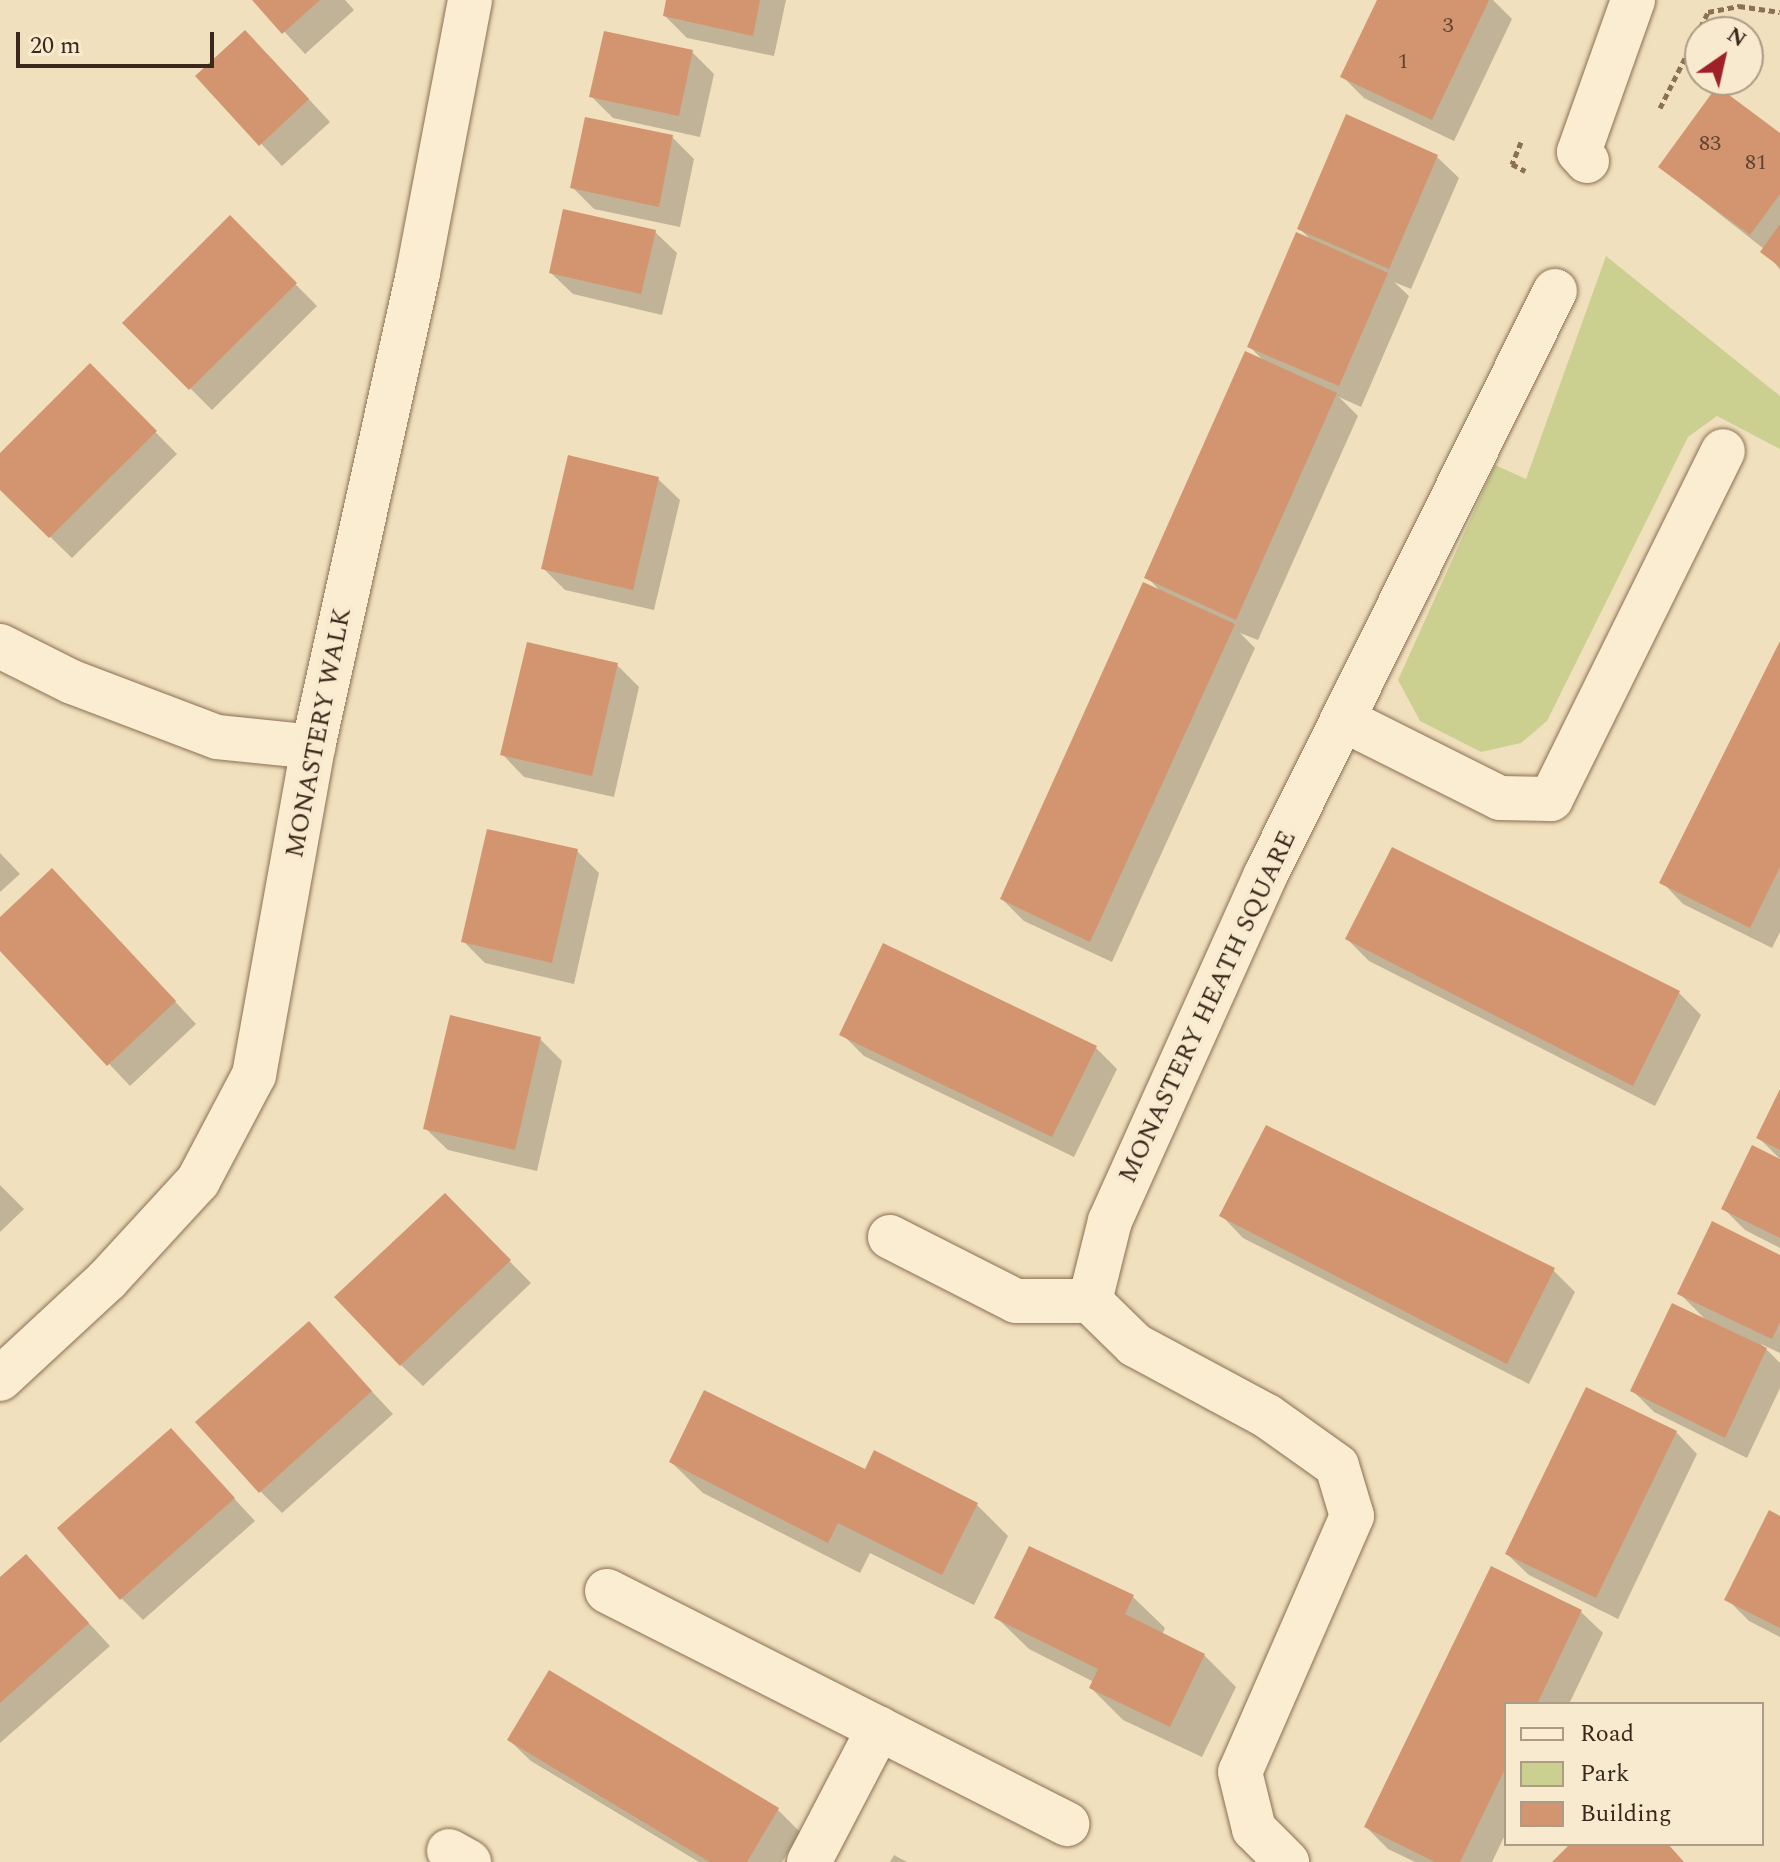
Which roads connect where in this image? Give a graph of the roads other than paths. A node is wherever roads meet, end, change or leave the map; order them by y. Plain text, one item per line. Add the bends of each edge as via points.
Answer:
1 (470, 0) edge
2 (1633, 0) edge
3 (1587, 161) dead end
4 (1555, 291) dead end
5 (1723, 451) dead end
6 (0, 646) edge
7 (1344, 720) junction
8 (313, 747) junction
9 (890, 1237) dead end
10 (1090, 1301) junction
11 (0, 1379) edge
12 (607, 1591) dead end
13 (879, 1728) junction
14 (1067, 1824) dead end
15 (809, 1862) edge
16 (1287, 1862) edge

1 - 8 street, MONASTERY WALK via 418,273
2 - 3 street via 1579,152
4 - 7 street, MONASTERY HEATH SQUARE
5 - 7 street via 1551,799 1500,798
6 - 8 street via 72,682 217,737
7 - 10 street, MONASTERY HEATH SQUARE via 1265,876 1110,1221
8 - 11 street, MONASTERY WALK via 254,1075 198,1181 107,1280
9 - 10 street via 1016,1301
10 - 16 street via 1135,1345 1267,1416 1337,1466 1352,1516 1240,1772 1254,1829
12 - 13 street
13 - 14 street
13 - 15 street

